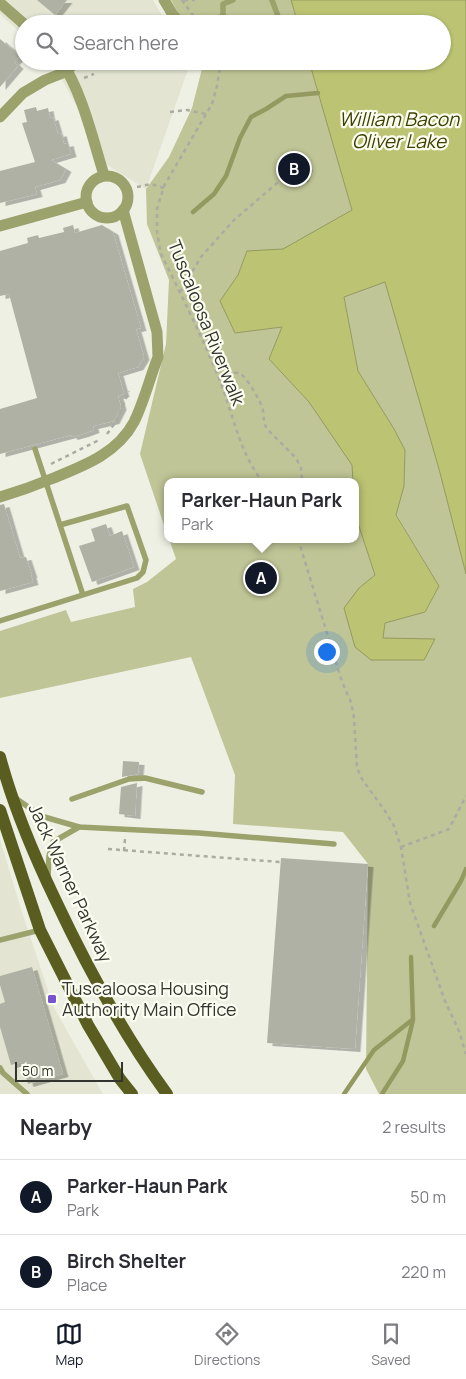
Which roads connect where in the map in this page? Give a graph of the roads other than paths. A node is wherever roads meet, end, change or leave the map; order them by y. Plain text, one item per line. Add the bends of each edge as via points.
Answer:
1 (164, 0) edge
2 (233, 0) edge
3 (272, 0) edge
4 (0, 3) edge
5 (172, 15) edge
6 (224, 15) edge
7 (278, 15) edge
8 (15, 16) edge
9 (68, 71) joint
10 (0, 117) edge
11 (104, 175) junction
12 (87, 202) junction
13 (123, 210) junction
14 (0, 226) edge
15 (35, 449) dead end
16 (44, 482) junction
17 (0, 497) edge
18 (60, 525) junction
19 (83, 595) junction
20 (0, 621) edge
21 (0, 757) edge
22 (202, 792) dead end
23 (11, 795) junction
24 (72, 799) dead end
25 (0, 810) edge
26 (79, 827) junction
27 (334, 844) dead end
28 (48, 884) junction
29 (40, 930) junction
30 (0, 940) edge
31 (0, 1068) edge
32 (120, 1078) junction
33 (27, 1094) edge
34 (123, 1094) edge
35 (132, 1094) edge
36 (167, 1094) edge

1 - 5 street
2 - 6 lane via 223,4
3 - 7 lane
4 - 8 street
9 - 10 street via 22,93
9 - 11 street
11 - 12 street via 88,188
11 - 13 street via 117,177 126,187 129,200
12 - 13 street via 95,214 102,217 116,216
12 - 14 street
13 - 16 street via 157,332 158,357 134,422 120,442 79,468
15 - 16 lane
16 - 17 street
16 - 18 lane
18 - 19 lane
18 - 19 lane via 127,506 146,560 143,572 137,578
19 - 20 lane
21 - 23 main road, Jack Warner Parkway
22 - 24 lane via 146,778 129,779
23 - 26 lane via 41,816
23 - 28 main road, Jack Warner Parkway
25 - 29 main road, Jack Warner Parkway
26 - 27 lane
26 - 28 lane via 53,842
28 - 36 main road, Jack Warner Parkway via 100,989
29 - 30 lane
29 - 32 main road, Jack Warner Parkway via 88,1025
31 - 33 lane
32 - 34 main road
32 - 35 main road, Jack Warner Parkway

